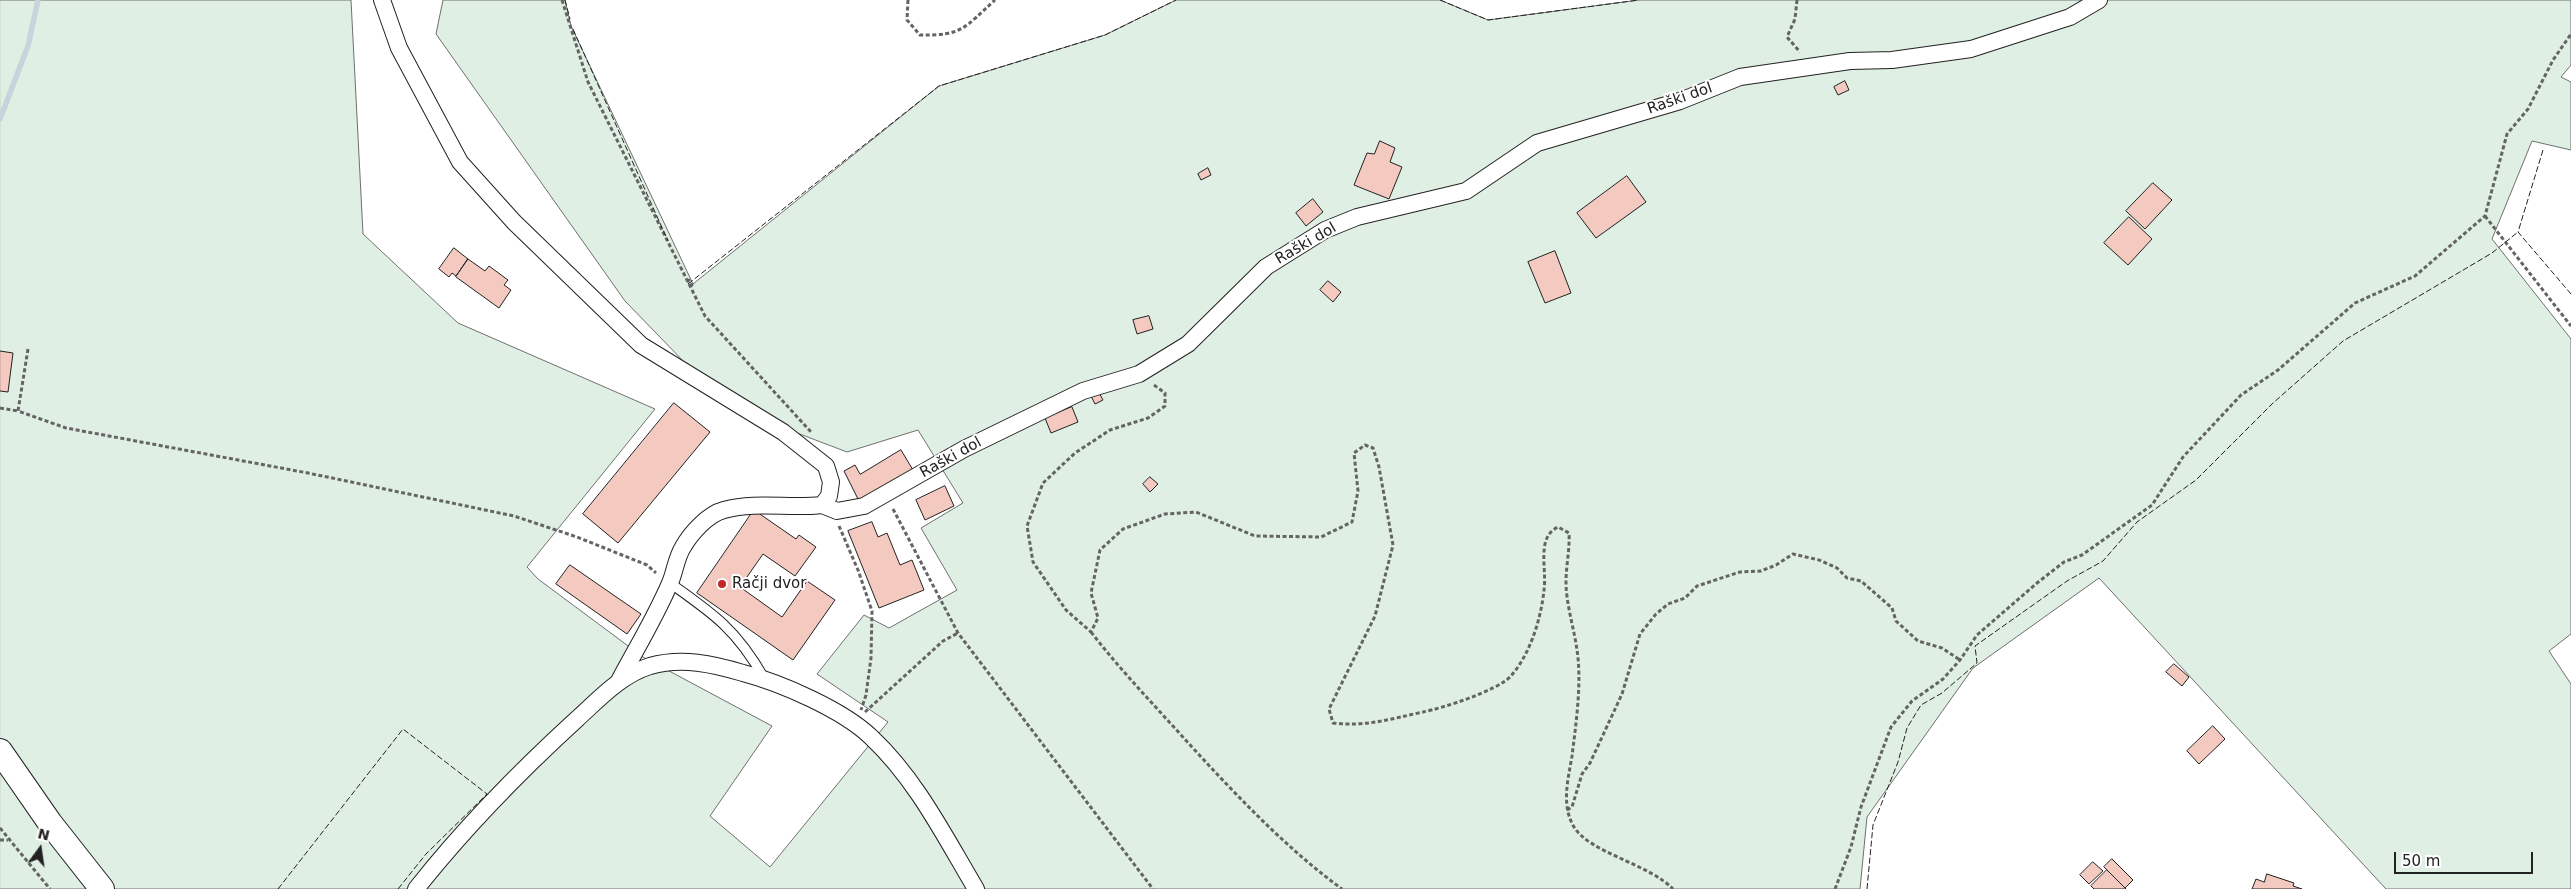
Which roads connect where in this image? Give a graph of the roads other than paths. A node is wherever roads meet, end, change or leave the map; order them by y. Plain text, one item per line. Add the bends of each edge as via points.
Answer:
1 (382, 0) edge
2 (2099, 0) edge
3 (830, 508) junction
4 (670, 583) junction
5 (764, 678) junction
6 (619, 681) junction
7 (0, 751) edge
8 (102, 889) edge
9 (416, 889) edge
10 (976, 889) edge

1 - 3 street via 399,48 460,162 514,222 641,345 783,432 826,466 831,482
2 - 3 street, Raški dol via 2070,17 1971,49 1892,60 1806,66 1740,77 1680,101 1538,142 1466,191 1357,217 1325,230 1266,267 1188,344 1139,374 1083,391 964,449 864,506
3 - 4 street, Raški dol via 750,504 722,510 699,526 682,548
4 - 5 lane via 710,611 734,633
4 - 6 street, Raški dol
5 - 6 street via 709,663 676,662 650,666
5 - 10 street via 797,692 871,736 902,771 928,808
6 - 9 street via 557,737 457,837
7 - 8 street via 50,823

